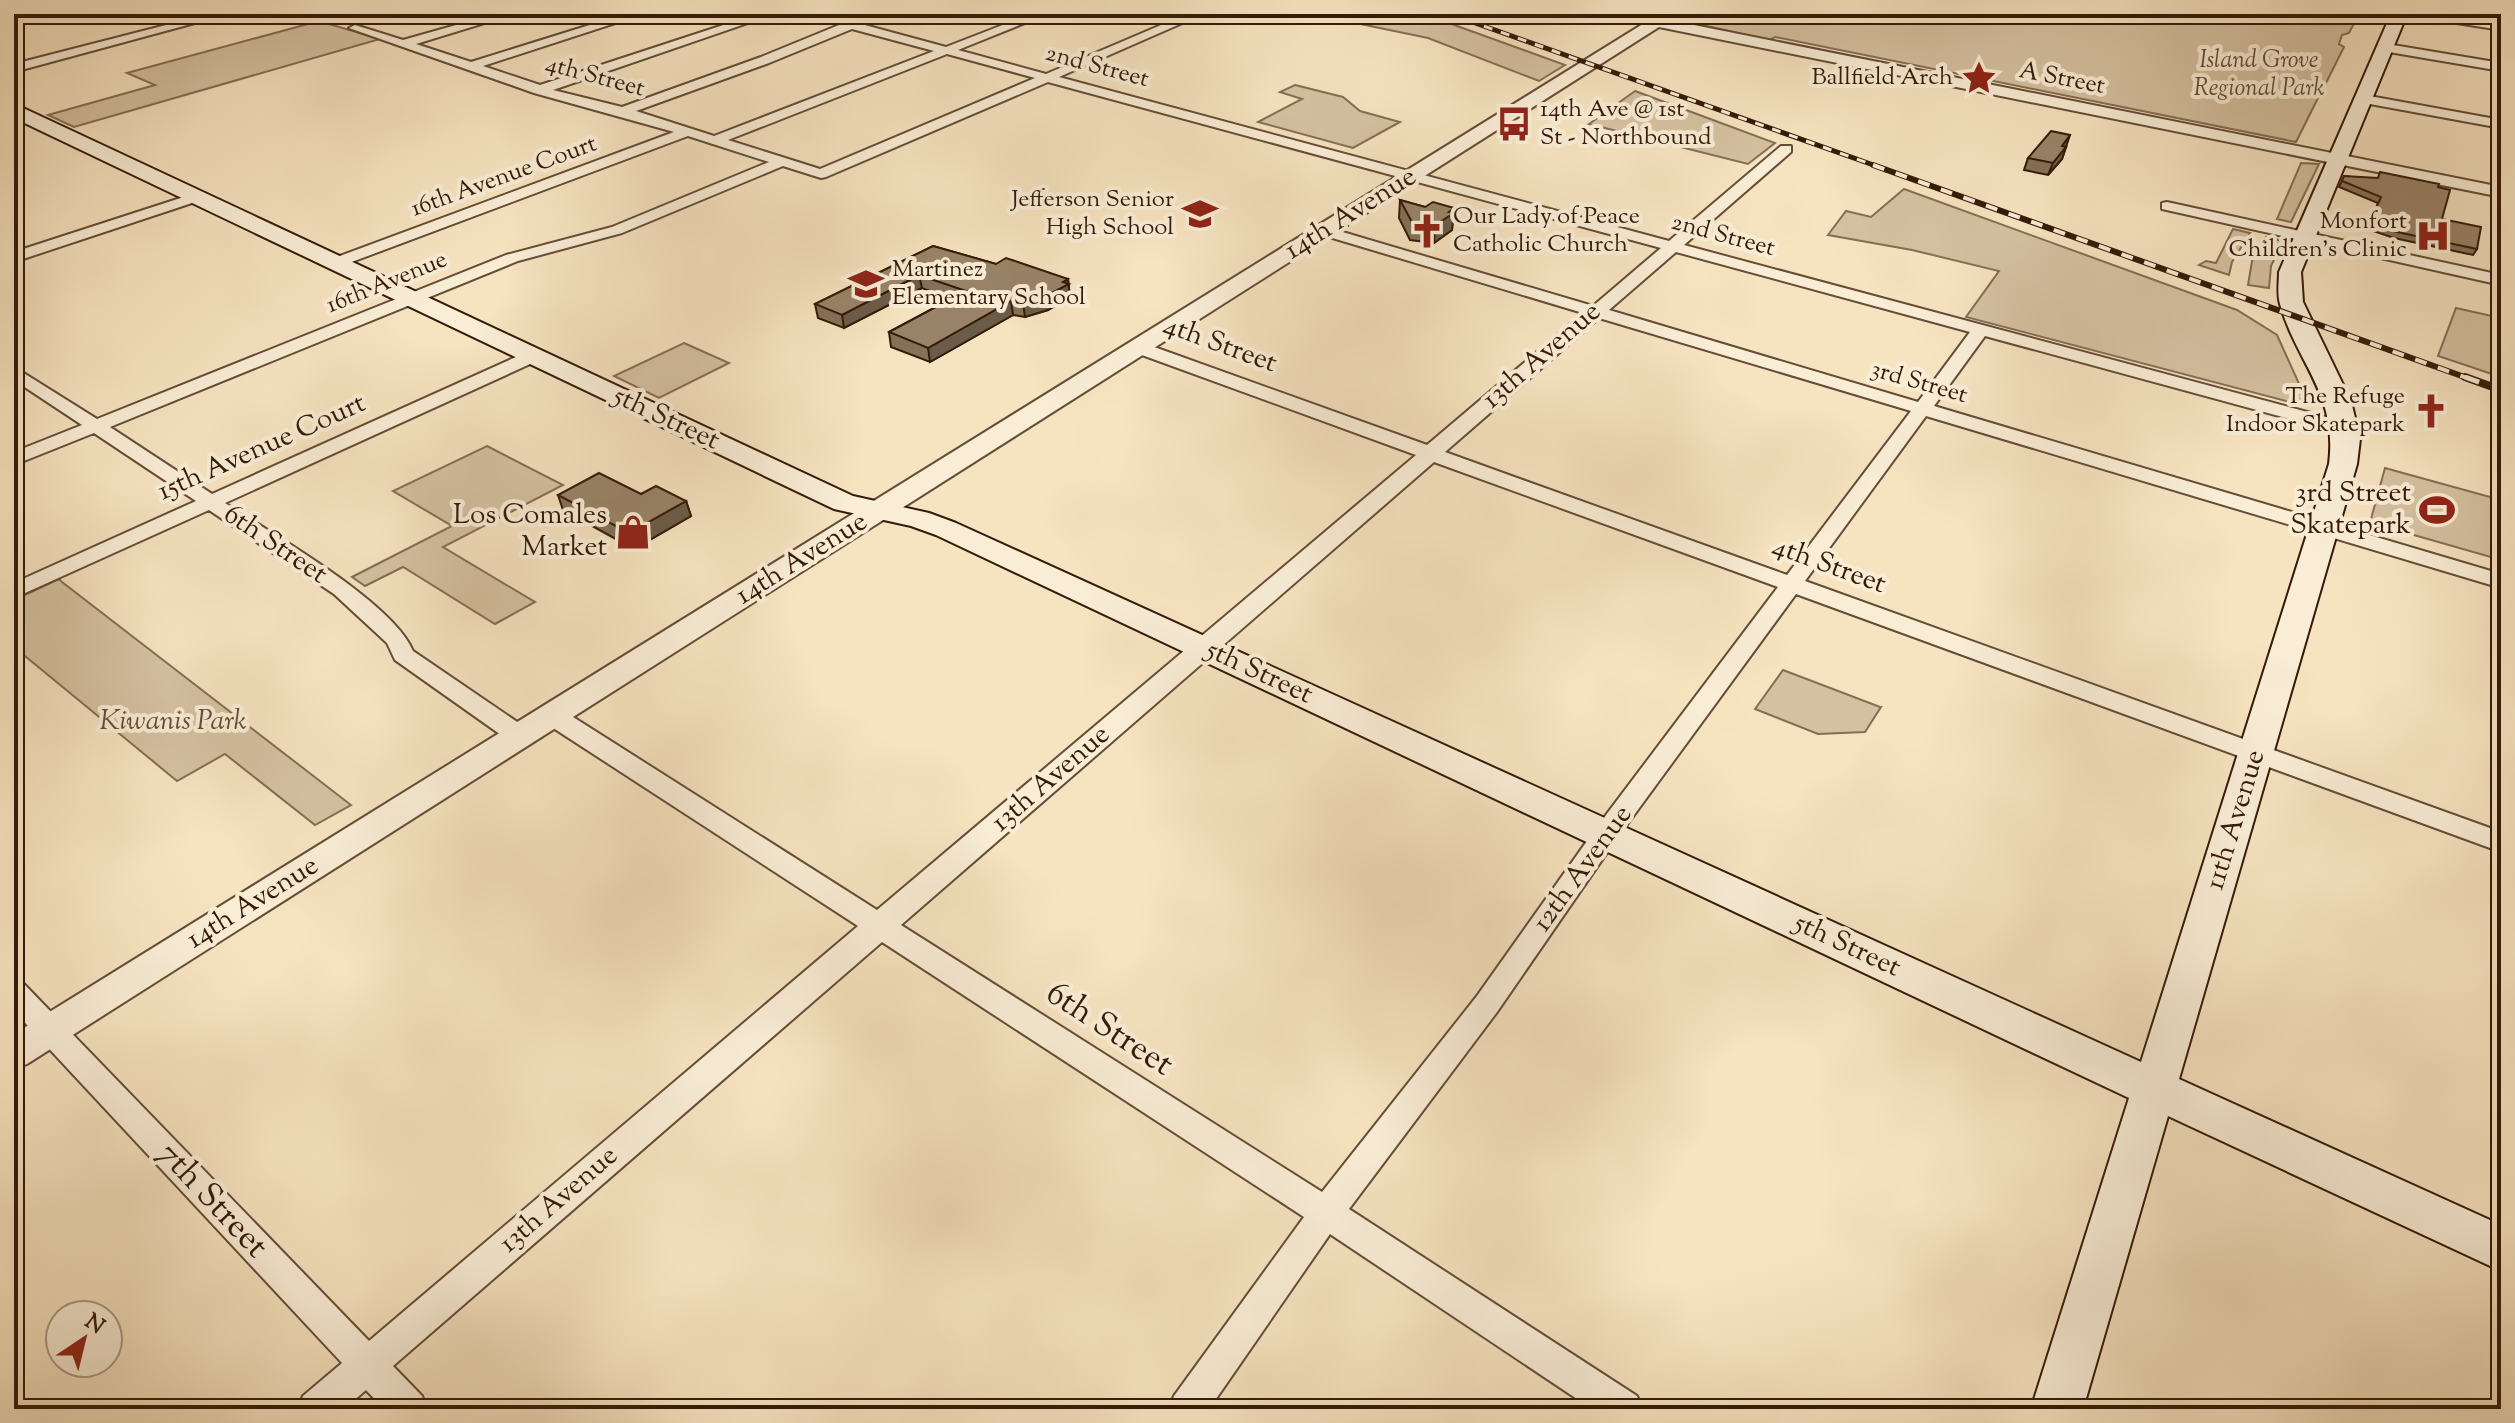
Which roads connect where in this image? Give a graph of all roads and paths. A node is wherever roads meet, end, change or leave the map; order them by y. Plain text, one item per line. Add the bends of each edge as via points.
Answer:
1 (222, 14) edge
2 (508, 14) edge
3 (637, 14) edge
4 (768, 14) edge
5 (811, 14) edge
6 (1041, 14) edge
7 (1197, 14) edge
8 (1614, 14) edge
9 (2399, 14) edge
10 (2425, 14) edge
11 (1662, 18) edge
12 (850, 25) junction
13 (2501, 26) edge
14 (355, 28) dead end
15 (403, 44) junction
16 (2387, 48) junction
17 (946, 51) junction
18 (469, 67) junction
19 (2501, 67) edge
20 (14, 68) edge
21 (1047, 78) junction
22 (539, 90) junction
23 (2364, 99) junction
24 (623, 111) junction
25 (19, 117) edge
26 (2501, 124) edge
27 (689, 131) junction
28 (715, 140) junction
29 (1786, 149) dead end
30 (2338, 159) junction
31 (781, 162) junction
32 (1411, 177) junction
33 (2501, 192) edge
34 (196, 197) junction
35 (2167, 206) dead end
36 (1324, 231) junction
37 (2305, 236) junction
38 (1669, 246) junction
39 (14, 257) edge
40 (335, 263) junction
41 (2501, 280) edge
42 (411, 299) junction
43 (1595, 311) junction
44 (1980, 331) junction
45 (1137, 347) junction
46 (533, 356) junction
47 (14, 372) edge
48 (1922, 409) junction
49 (97, 425) junction
50 (2345, 428) junction
51 (1429, 453) junction
52 (14, 459) edge
53 (209, 501) junction
54 (876, 512) junction
55 (2323, 527) junction
56 (2501, 581) edge
57 (1792, 585) junction
58 (14, 591) edge
59 (1203, 647) junction
60 (553, 716) junction
61 (520, 736) junction
62 (2256, 752) junction
63 (1606, 834) junction
64 (2501, 842) edge
65 (878, 926) junction
66 (14, 992) edge
67 (51, 1030) junction
68 (14, 1053) edge
69 (2155, 1089) junction
70 (1326, 1213) junction
71 (2501, 1249) edge
72 (367, 1365) junction
73 (316, 1409) edge
74 (409, 1409) edge
75 (1187, 1409) edge
76 (1624, 1409) edge
77 (2057, 1409) edge

1 - 20 street
2 - 15 street
3 - 18 street
4 - 22 street
5 - 12 street, 2nd Street
6 - 17 street
7 - 21 street
8 - 11 street, A Street
9 - 16 main road, 11th Avenue
10 - 13 street
11 - 30 street, A Street
11 - 32 street, 14th Avenue
12 - 17 street, 2nd Street
12 - 24 street
14 - 15 street, 4th Street
15 - 18 street, 4th Street
16 - 19 street
16 - 23 main road, 11th Avenue
17 - 21 street, 2nd Street
17 - 28 street
18 - 22 street, 4th Street
21 - 31 street, 4th Street via 821,174
21 - 32 street, 2nd Street
22 - 24 street, 4th Street
23 - 26 street
23 - 30 main road, 11th Avenue
24 - 27 street, 4th Street
25 - 34 main road, 5th Street
27 - 28 street, 4th Street
27 - 40 street, 16th Avenue Court
28 - 31 street, 4th Street
29 - 38 street, 13th Avenue
30 - 33 street, A Street
30 - 37 main road, 11th Avenue
31 - 42 street, 16th Avenue via 617,230 512,258
32 - 36 street, 14th Avenue
32 - 38 street, 2nd Street
34 - 39 street
34 - 40 main road, 5th Street
35 - 37 street
36 - 43 street, 3rd Street
36 - 45 street, 14th Avenue
37 - 41 street
37 - 50 main road, 11th Avenue via 2290,272 2291,302 2338,401
38 - 43 street, 13th Avenue
38 - 44 street, 2nd Street
40 - 42 main road, 5th Street
42 - 46 main road, 5th Street
42 - 49 street, 16th Avenue
43 - 48 street, 3rd Street
43 - 51 street, 13th Avenue
44 - 48 street, 12th Avenue
44 - 50 street, 2nd Street
45 - 51 street, 4th Street
45 - 54 street, 14th Avenue
46 - 53 street, 15th Avenue Court
46 - 54 main road, 5th Street via 844,503
47 - 49 street, 6th Street
48 - 55 street, 3rd Street
48 - 57 street, 12th Avenue
49 - 52 street, 16th Avenue
49 - 53 street, 6th Street
50 - 55 main road, 11th Avenue via 2343,464
51 - 57 street, 4th Street
51 - 59 street, 13th Avenue
53 - 58 street, 15th Avenue Court
53 - 61 street, 6th Street via 342,589 397,640 403,655
54 - 59 main road, 5th Street via 946,529
54 - 60 street, 14th Avenue
55 - 56 street, 3rd Street
55 - 62 main road, 11th Avenue
57 - 62 street, 4th Street
57 - 63 street, 12th Avenue
59 - 63 main road, 5th Street
59 - 65 street, 13th Avenue
60 - 61 street, 14th Avenue
60 - 65 street, 6th Street
61 - 67 street, 14th Avenue
62 - 64 street, 4th Street
62 - 69 main road, 11th Avenue
63 - 69 main road, 5th Street
63 - 70 street, 12th Avenue via 1487,1004
65 - 70 street, 6th Street
65 - 72 street, 13th Avenue
66 - 67 street, 7th Street
67 - 68 street, 14th Avenue
67 - 72 street, 7th Street
69 - 71 main road, 5th Street
69 - 77 main road, 11th Avenue
70 - 75 street, 12th Avenue
70 - 76 street, 6th Street
72 - 73 street, 13th Avenue
72 - 74 street, 7th Street

